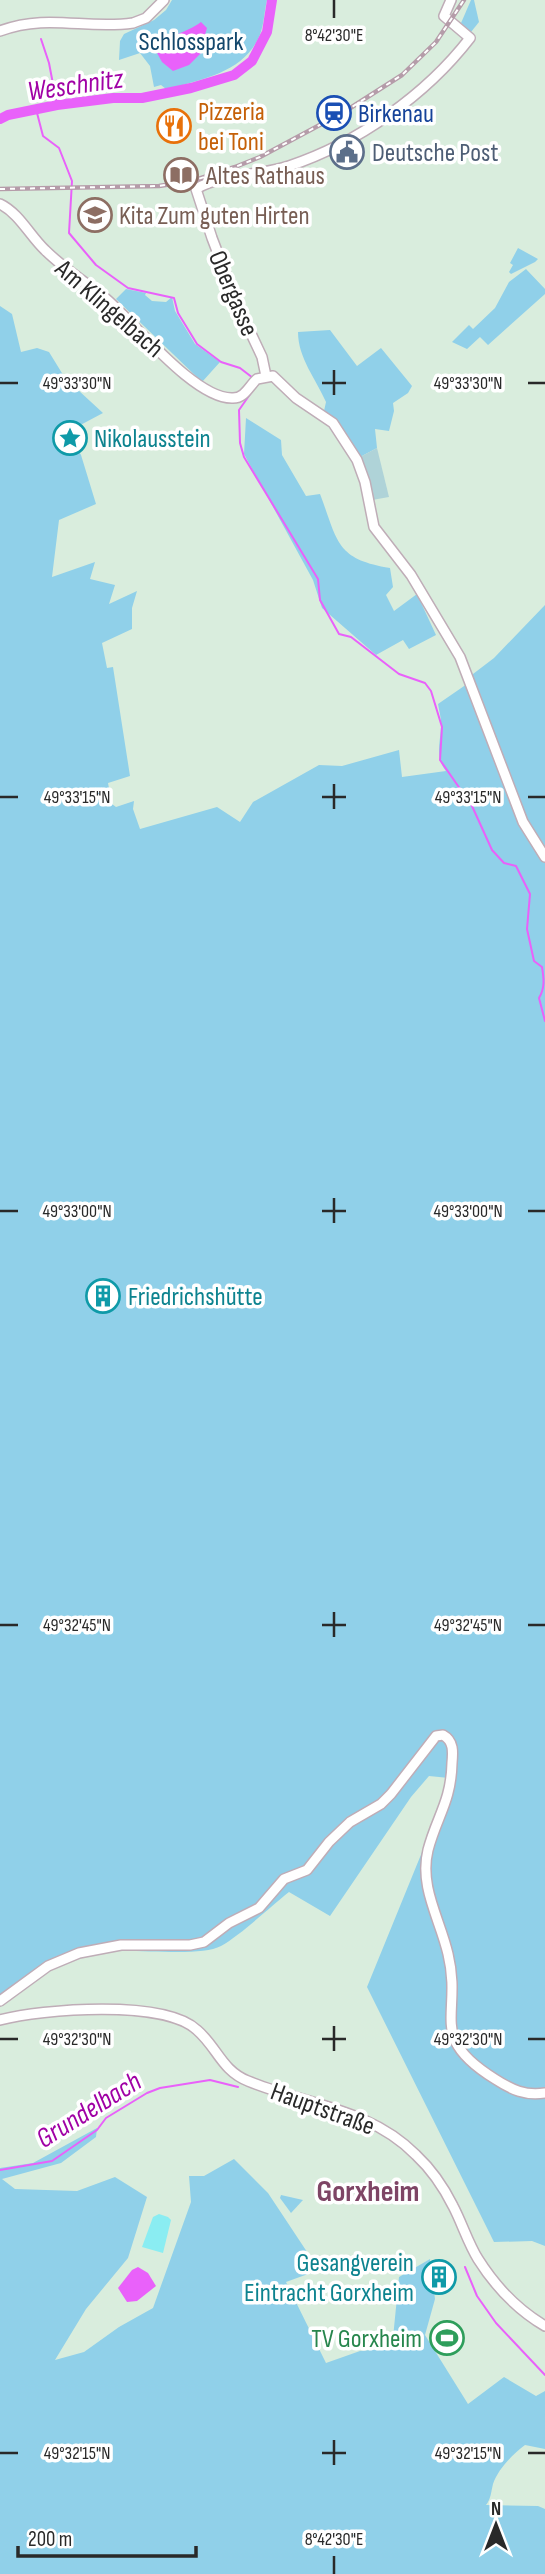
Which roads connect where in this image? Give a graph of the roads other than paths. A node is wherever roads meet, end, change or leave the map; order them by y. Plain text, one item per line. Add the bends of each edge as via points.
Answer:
1 (164, 0) edge
2 (451, 0) edge
3 (0, 30) edge
4 (0, 204) edge
5 (259, 379) junction
6 (545, 858) edge
7 (0, 2001) edge
8 (0, 2020) edge
9 (545, 2093) edge
10 (545, 2326) edge

1 - 3 main road via 151,15 133,23 45,21
2 - 5 main road, Obergasse via 444,15 470,38 452,61 403,105 291,166 196,189 238,306 262,357
4 - 5 main road, Am Klingelbach via 60,265 102,296 204,388 229,398 240,397
5 - 6 main road via 276,378 333,423 357,460 374,527 411,575 460,657 523,822
7 - 9 main road via 62,1958 121,1945 204,1942 259,1908 284,1879 307,1870 350,1822 381,1804 436,1736 443,1735 453,1751 451,1787 429,1849 426,1876 452,1968 452,2033 462,2054 492,2077 522,2093
8 - 10 main road, Hauptstraße via 58,2010 161,2015 197,2029 233,2074 371,2122 417,2155 453,2206 477,2258 517,2306

